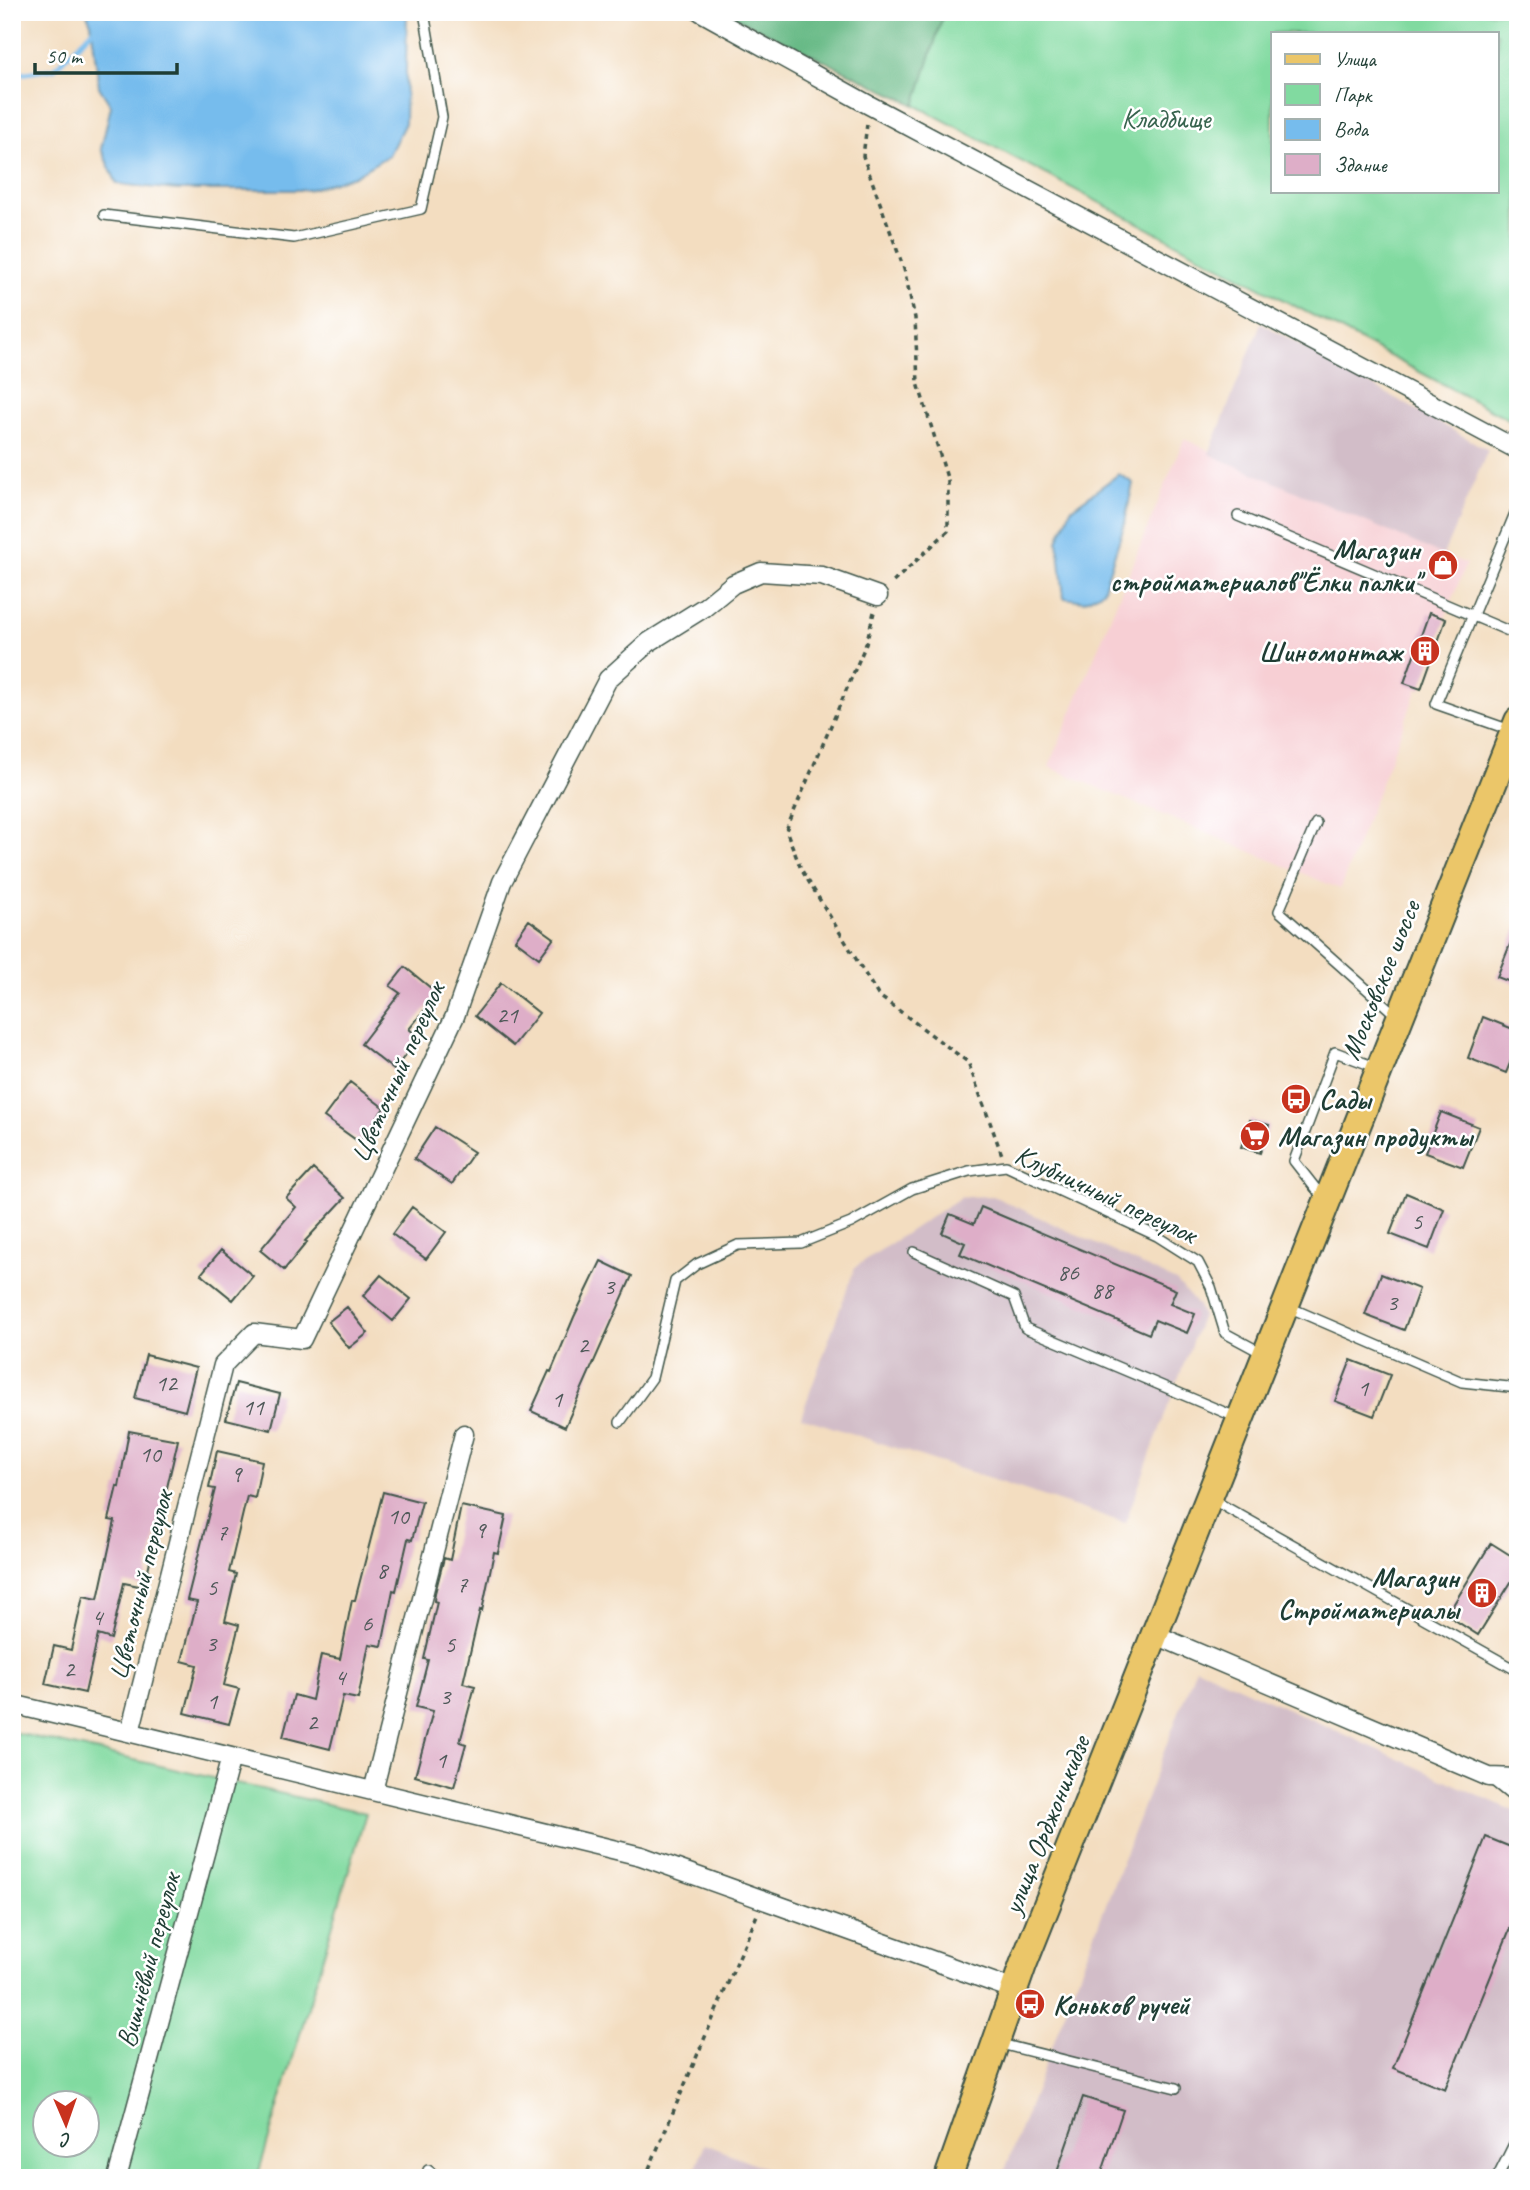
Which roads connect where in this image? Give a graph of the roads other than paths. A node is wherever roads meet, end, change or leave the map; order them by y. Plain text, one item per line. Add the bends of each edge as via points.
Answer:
1 (424, 12) edge
2 (701, 12) edge
3 (104, 215) dead end
4 (1518, 450) edge
5 (1518, 506) edge
6 (1237, 516) dead end
7 (878, 596) road end
8 (1472, 616) junction
9 (1518, 635) edge
10 (1516, 726) edge
11 (1316, 823) dead end
12 (1399, 1018) junction
13 (1379, 1068) junction
14 (1326, 1201) junction
15 (914, 1252) dead end
16 (1285, 1305) junction
17 (1265, 1355) junction
18 (1518, 1388) edge
19 (1240, 1418) junction
20 (620, 1422) dead end
21 (464, 1434) dead end
22 (1208, 1497) junction
23 (1156, 1635) junction
24 (1518, 1671) edge
25 (12, 1704) edge
26 (130, 1732) junction
27 (231, 1757) junction
28 (1489, 1777) junction
29 (1518, 1778) edge
30 (373, 1791) junction
31 (1518, 1801) edge
32 (1014, 1990) junction
33 (996, 2042) junction
34 (1176, 2088) dead end
35 (1518, 2136) edge
36 (428, 2170) dead end
37 (117, 2178) edge
38 (438, 2178) edge
39 (948, 2178) edge
40 (1497, 2178) edge

1 - 3 lane via 442,117 421,209 294,238
2 - 4 street
5 - 8 lane
6 - 8 lane
7 - 26 street, Цветочный переулок via 822,576 761,572 733,584 649,642 607,679 502,882 455,1016 302,1339 254,1333 223,1365
8 - 9 lane
8 - 10 lane via 1436,704
10 - 12 main road, Московское шоссе
11 - 12 lane via 1279,911
12 - 13 main road, Московское шоссе
13 - 14 main road, Московское шоссе
13 - 14 lane via 1335,1052 1294,1161
14 - 16 main road, Московское шоссе
15 - 19 lane via 1014,1297 1025,1328
16 - 17 main road, Московское шоссе
16 - 18 lane via 1462,1382
17 - 19 main road, Московское шоссе
17 - 20 lane, Клубничный переулок via 1226,1333 1198,1262 1157,1236 1006,1166 969,1171 912,1189 851,1223 801,1243 737,1245 697,1264 675,1281 652,1378
19 - 22 main road, Московское шоссе
21 - 30 street
22 - 23 main road, улица Орджоникидзе
22 - 24 lane
23 - 28 street
23 - 32 main road, улица Орджоникидзе
25 - 26 street
26 - 27 street
27 - 30 street
27 - 37 street, Вишнёвый переулок
28 - 29 street
28 - 31 lane
30 - 32 street via 641,1856
32 - 33 main road, улица Орджоникидзе
33 - 34 lane
33 - 39 main road, улица Орджоникидзе
35 - 40 lane
36 - 38 lane

